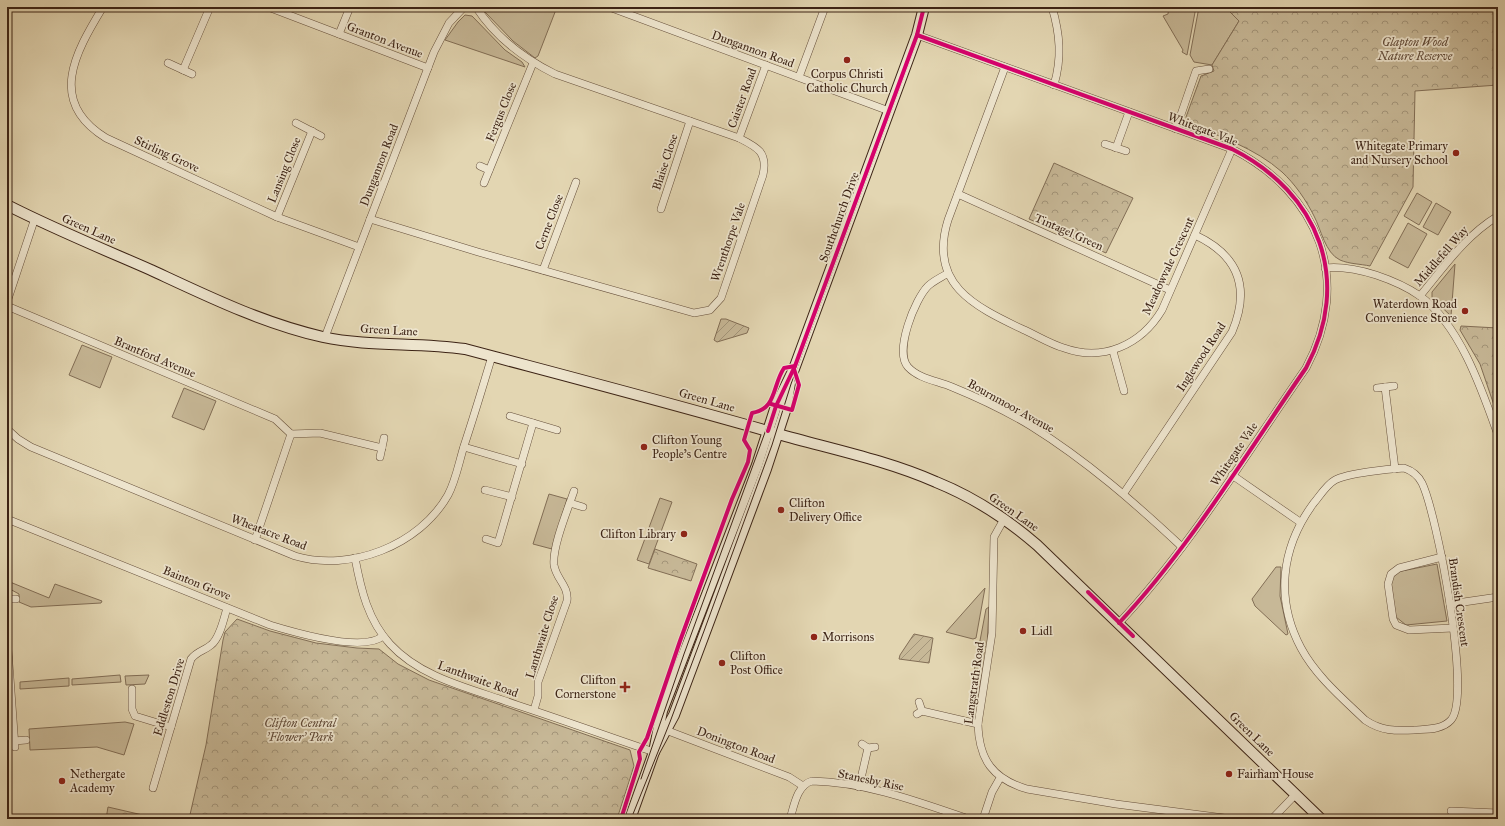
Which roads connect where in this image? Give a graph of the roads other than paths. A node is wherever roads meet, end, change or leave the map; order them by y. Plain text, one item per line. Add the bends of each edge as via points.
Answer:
1 (103, 7) edge
2 (210, 7) edge
3 (268, 7) edge
4 (350, 7) edge
5 (464, 7) edge
6 (476, 7) edge
7 (609, 7) edge
8 (825, 7) edge
9 (924, 7) edge
10 (1052, 7) edge
11 (339, 34) junction
12 (917, 35) junction
13 (168, 63) dead end
14 (533, 63) junction
15 (766, 65) junction
16 (1005, 67) junction
17 (428, 68) junction
18 (1209, 69) dead end
19 (183, 70) junction
20 (192, 74) dead end
21 (799, 77) junction
22 (1054, 85) junction
23 (889, 111) junction
24 (1129, 112) junction
25 (690, 121) junction
26 (296, 123) dead end
27 (1176, 129) junction
28 (312, 131) junction
29 (321, 136) dead end
30 (739, 138) junction
31 (1105, 144) dead end
32 (1116, 148) junction
33 (1232, 149) junction
34 (1126, 152) dead end
35 (480, 166) dead end
36 (489, 170) junction
37 (576, 182) dead end
38 (484, 183) dead end
39 (958, 194) junction
40 (7, 205) edge
41 (661, 209) dead end
42 (1498, 216) edge
43 (277, 217) junction
44 (35, 218) junction
45 (370, 219) junction
46 (1195, 235) junction
47 (359, 247) junction
48 (1326, 268) junction
49 (542, 270) junction
50 (948, 273) junction
51 (1170, 290) junction
52 (1420, 296) junction
53 (7, 302) edge
54 (7, 306) edge
55 (325, 337) junction
56 (1113, 351) junction
57 (492, 356) junction
58 (1394, 386) dead end
59 (1385, 387) junction
60 (1377, 388) dead end
61 (1124, 391) dead end
62 (510, 416) dead end
63 (533, 423) junction
64 (7, 429) edge
65 (557, 430) dead end
66 (773, 432) junction
67 (291, 434) junction
68 (1498, 435) edge
69 (384, 438) dead end
70 (464, 446) junction
71 (382, 448) junction
72 (380, 457) dead end
73 (522, 464) junction
74 (1395, 469) junction
75 (1232, 475) junction
76 (485, 490) dead end
77 (574, 491) dead end
78 (1124, 493) junction
79 (512, 497) junction
80 (570, 503) junction
81 (582, 507) dead end
82 (7, 519) edge
83 (1004, 519) junction
84 (1300, 522) junction
85 (486, 539) dead end
86 (255, 540) junction
87 (1182, 547) junction
88 (1442, 557) junction
89 (355, 558) junction
90 (1498, 597) edge
91 (7, 599) edge
92 (16, 599) dead end
93 (1450, 604) junction
94 (227, 608) junction
95 (1119, 623) junction
96 (1453, 628) junction
97 (7, 636) edge
98 (383, 636) junction
99 (7, 646) edge
100 (9, 681) edge
101 (132, 689) dead end
102 (920, 702) dead end
103 (534, 710) junction
104 (978, 724) junction
105 (171, 727) junction
106 (663, 729) junction
107 (26, 740) dead end
108 (868, 746) dead end
109 (654, 752) junction
110 (1000, 778) junction
111 (163, 784) dead end
112 (803, 786) junction
113 (859, 787) junction
114 (1296, 794) junction
115 (1451, 811) dead end
116 (1498, 813) edge
117 (630, 819) edge
118 (790, 819) edge
119 (969, 819) edge
120 (983, 819) edge
121 (1232, 819) edge
122 (1272, 819) edge
123 (1321, 819) edge

1 - 43 street, Stirling Grove via 83,42 72,71 72,96 85,121 106,138
2 - 19 street
3 - 11 street, Granton Avenue
4 - 11 street
5 - 17 street, Dungannon Road via 449,23
6 - 14 street, Wrenthorpe Vale via 500,37
7 - 15 street, Dungannon Road
8 - 21 street
9 - 12 street, Southchurch Drive
10 - 22 street via 1060,42
11 - 17 street, Granton Avenue
12 - 16 street, Whitegate Vale
12 - 23 street, Southchurch Drive
13 - 19 street
14 - 25 street, Wrenthorpe Vale via 582,85
14 - 36 street, Fergus Close
15 - 21 street, Dungannon Road
15 - 30 street, Caister Road
16 - 22 street, Whitegate Vale
16 - 39 street, Meadowvale Crescent
17 - 45 street, Dungannon Road
18 - 27 street via 1196,71
19 - 20 street
21 - 23 street, Dungannon Road
22 - 24 street, Whitegate Vale
23 - 66 street, Southchurch Drive via 791,376 788,400
24 - 27 street, Whitegate Vale
24 - 32 street
25 - 30 street, Wrenthorpe Vale
25 - 41 street, Blaise Close
26 - 28 street, Lansing Close
27 - 33 street, Whitegate Vale
28 - 29 street, Lansing Close
28 - 43 street, Lansing Close
30 - 49 street, Wrenthorpe Vale via 759,149 764,167 720,298 710,310 694,313
31 - 32 street
32 - 34 street
33 - 46 street, Meadowvale Crescent
33 - 48 street, Whitegate Vale via 1261,165 1293,194 1316,233
35 - 36 street
36 - 38 street, Fergus Close
37 - 49 street, Cerne Close
39 - 50 street, Meadowvale Crescent via 944,235
39 - 51 street, Tintagel Green
40 - 44 street, Green Lane
42 - 52 street, Middlefell Way via 1476,231 1457,250
43 - 47 street, Stirling Grove
44 - 53 street
44 - 55 street, Green Lane via 261,319
45 - 47 street, Dungannon Road
45 - 49 street, Wrenthorpe Vale
46 - 51 street, Meadowvale Crescent
46 - 78 street, Inglewood Road via 1212,243 1225,255 1235,270 1241,294 1237,321
47 - 55 street, Dungannon Road
48 - 52 street via 1341,267 1363,271 1384,278
48 - 75 street, Whitegate Vale via 1327,308 1319,342 1306,368
50 - 56 street, Meadowvale Crescent via 959,290 976,305 1063,348 1090,354
50 - 78 street, Bournmoor Avenue via 928,285 922,294 904,336 902,356 907,366 918,375 951,386 1030,426
51 - 56 street, Meadowvale Crescent via 1155,322 1129,344
52 - 68 street via 1443,320 1460,345
54 - 67 street, Brantford Avenue via 275,420
55 - 57 street, Green Lane via 373,343 439,345
56 - 61 street
57 - 66 street, Green Lane
57 - 70 street, Wheatacre Road
58 - 59 street
59 - 60 street
59 - 74 street
62 - 63 street
63 - 65 street
63 - 73 street
64 - 86 street, Wheatacre Road via 31,447
66 - 83 street, Green Lane via 936,481
66 - 106 street, Southchurch Drive
67 - 71 street via 320,433
67 - 86 street
69 - 71 street
70 - 73 street
70 - 89 street, Wheatacre Road via 448,494 427,520 389,547
71 - 72 street
73 - 79 street
74 - 84 street, Brandish Crescent via 1336,479 1323,490
74 - 88 street, Brandish Crescent via 1404,468 1412,471 1422,483
75 - 84 street
75 - 87 street, Whitegate Vale
76 - 79 street
77 - 80 street, Lanthwaite Close
78 - 87 street, Bournmoor Avenue
79 - 85 street via 498,543
80 - 81 street
80 - 103 street, Lanthwaite Close via 553,558 556,574 567,591 567,601 538,682
82 - 94 street, Bainton Grove
83 - 95 street, Green Lane via 1037,545
83 - 104 street, Langstrath Road via 994,537 992,633
84 - 96 street, Brandish Crescent via 1291,544 1285,574 1286,602 1291,627 1314,669 1365,720 1374,726 1392,731 1434,729 1444,726 1451,720 1457,702
86 - 89 street, Wheatacre Road via 302,558 328,561
87 - 95 street, Whitegate Vale via 1145,595
88 - 93 street, Brandish Crescent
88 - 96 street via 1399,568 1391,574 1388,584 1392,613 1396,625 1409,630
89 - 98 street, Lanthwaite Road via 368,610
90 - 93 street
91 - 92 street
93 - 96 street, Brandish Crescent
94 - 98 street, Bainton Grove via 270,625 313,636 365,642 376,641
94 - 105 street, Eddleston Drive via 215,641 195,653 191,659
95 - 114 street, Green Lane
97 - 99 street
98 - 103 street, Lanthwaite Road via 408,660 424,671
99 - 100 street
100 - 107 street via 15,744
101 - 105 street via 132,709 135,716
102 - 104 street via 920,712
103 - 109 street, Lanthwaite Road
104 - 110 street, Langstrath Road via 982,752
105 - 111 street, Eddleston Drive via 154,785
106 - 109 street, Southchurch Drive
106 - 112 street, Donington Road via 789,777
108 - 113 street
109 - 117 street, Southchurch Drive
110 - 120 street via 992,792
110 - 121 street, Langstrath Road via 1027,789
112 - 113 street, Stanesby Rise via 812,781
112 - 118 street
113 - 119 street, Stanesby Rise via 908,798
114 - 122 street
114 - 123 street, Green Lane
115 - 116 street

